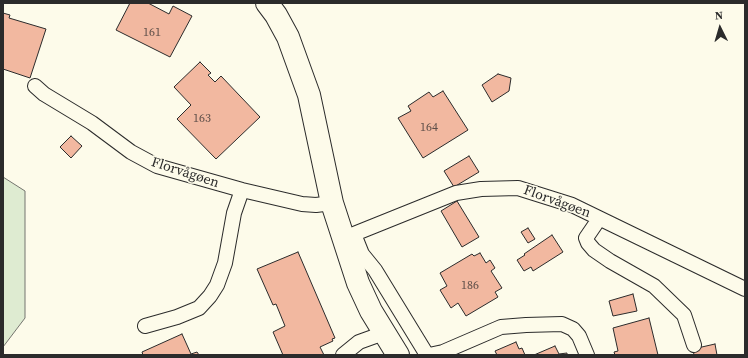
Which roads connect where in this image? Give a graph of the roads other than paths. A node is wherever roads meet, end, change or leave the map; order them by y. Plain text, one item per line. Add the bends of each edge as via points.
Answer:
1 (267, 3) edge
2 (35, 86) dead end
3 (242, 190) junction
4 (332, 202) junction
5 (599, 218) junction
6 (348, 235) junction
7 (745, 289) edge
8 (145, 326) dead end
9 (384, 333) junction
10 (694, 344) dead end
11 (343, 355) edge
12 (398, 355) edge
13 (428, 355) edge
14 (587, 355) edge

1 - 4 street via 288,37 309,95
2 - 3 lane, Florvågøen via 131,152 157,166
3 - 4 lane, Florvågøen via 302,204
3 - 8 lane via 234,213 225,263 210,296 199,308
4 - 6 street
5 - 6 lane, Florvågøen via 572,205 518,188 481,189 456,193
5 - 7 lane, Florvågøen
5 - 10 lane, Florvågøen via 586,238 588,243 610,261 654,286 684,315
6 - 9 street via 358,283
6 - 13 lane via 375,270
9 - 11 lane via 359,342
9 - 12 street
13 - 14 lane via 443,352 501,327 526,324 562,324 573,329

